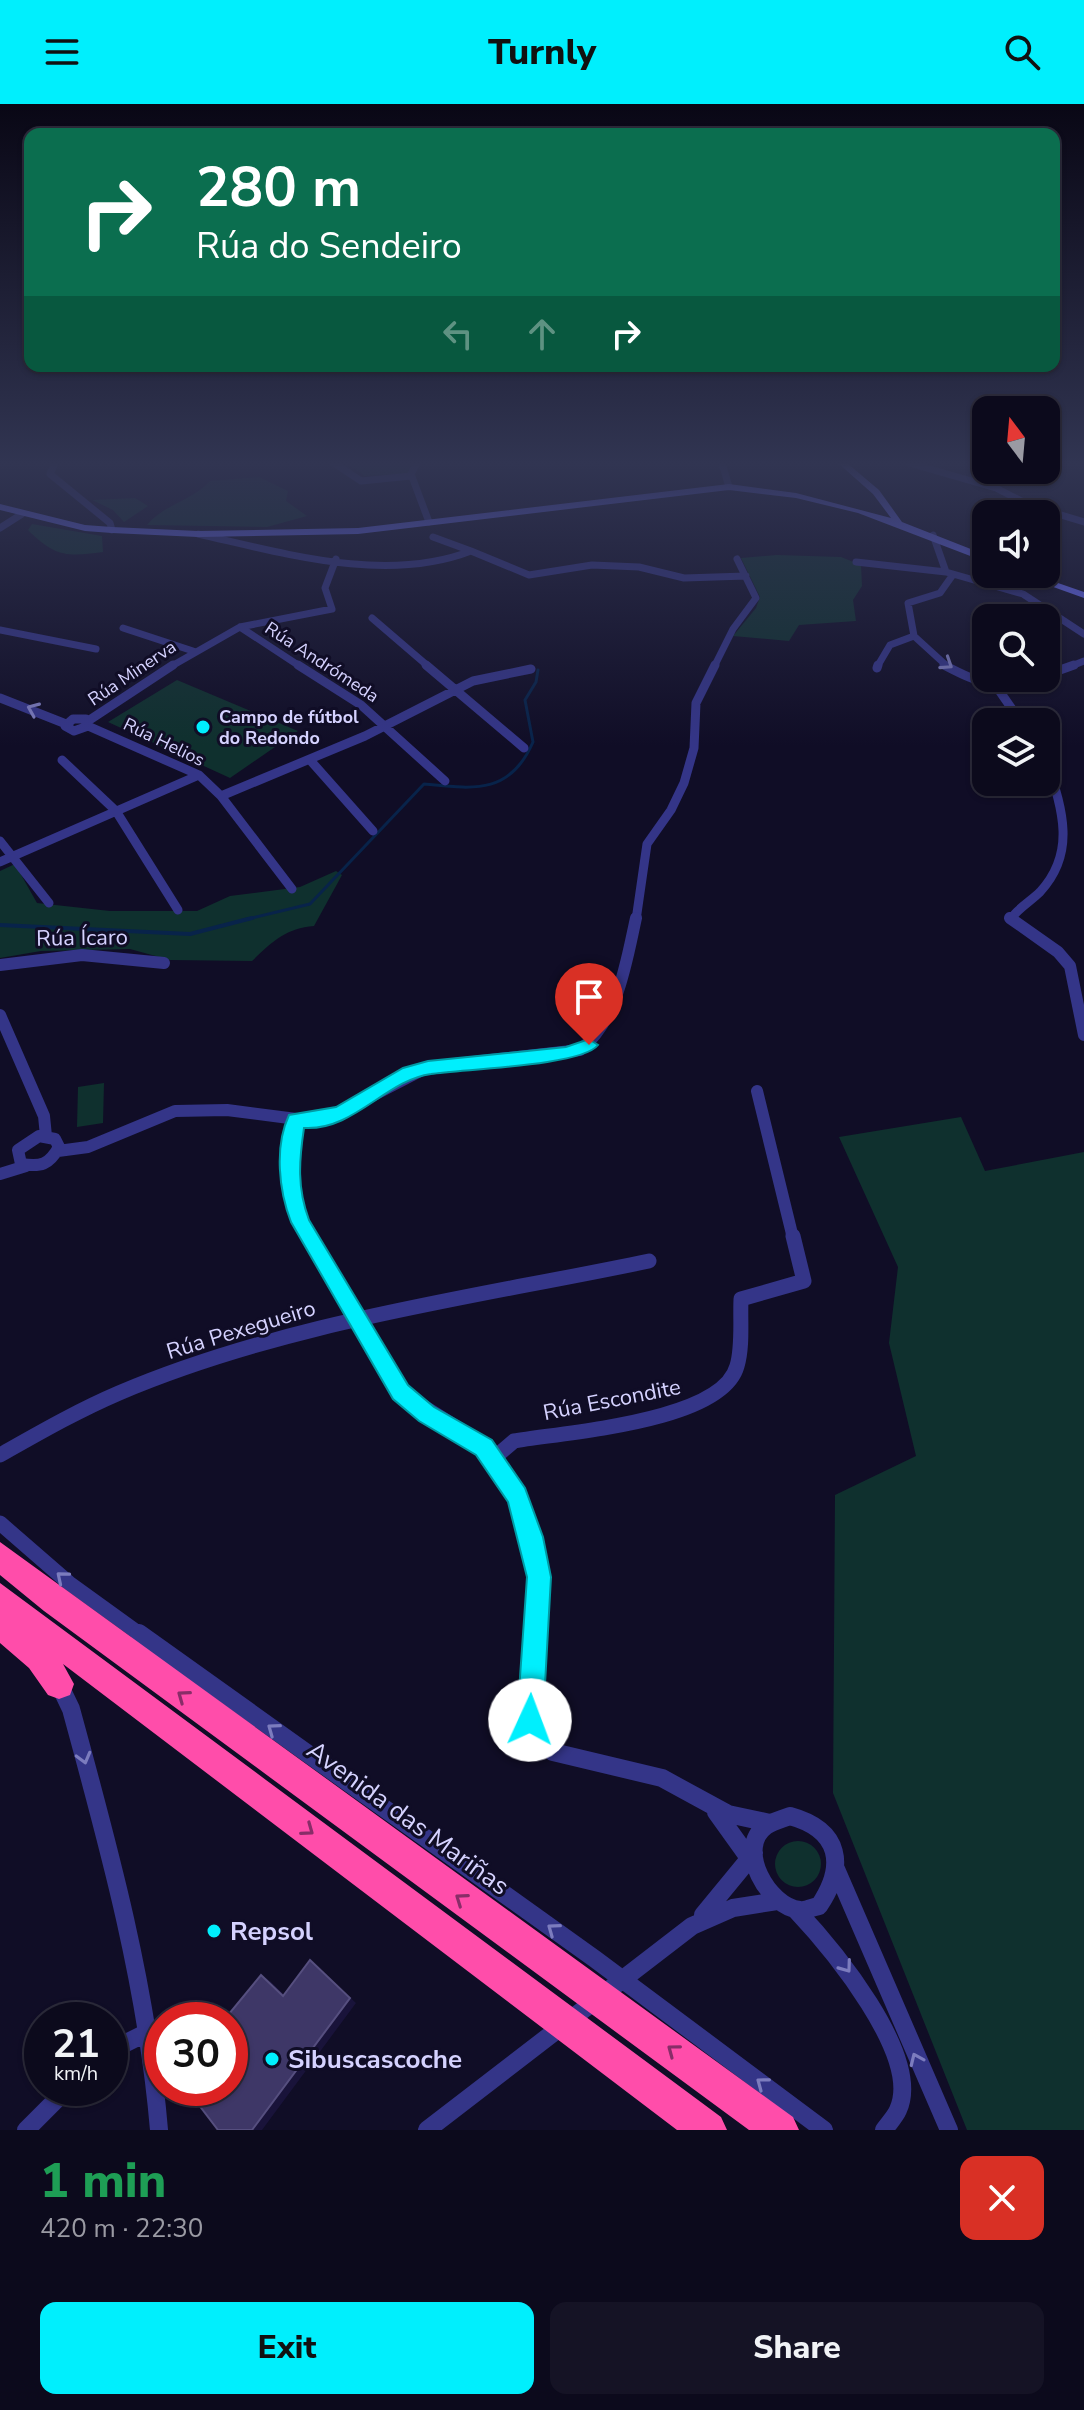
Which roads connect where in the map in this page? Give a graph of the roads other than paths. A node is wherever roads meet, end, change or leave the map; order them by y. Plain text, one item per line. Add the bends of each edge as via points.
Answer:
1 (328, 558) edge
2 (461, 558) edge
3 (487, 558) edge
4 (942, 558) edge
5 (336, 559) junction
6 (737, 559) dead end
7 (856, 562) dead end
8 (949, 574) junction
9 (746, 576) junction
10 (1060, 586) edge
11 (1083, 594) edge
12 (372, 618) dead end
13 (240, 627) junction
14 (123, 628) dead end
15 (0, 630) edge
16 (1084, 634) edge
17 (914, 636) junction
18 (96, 649) dead end
19 (193, 651) junction
20 (1084, 661) edge
21 (877, 668) dead end
22 (531, 669) dead end
23 (1060, 670) edge
24 (972, 679) edge
25 (453, 688) junction
26 (0, 698) edge
27 (88, 723) junction
28 (387, 725) junction
29 (524, 748) dead end
30 (62, 760) dead end
31 (310, 760) junction
32 (199, 775) junction
33 (445, 781) dead end
34 (221, 796) junction
35 (1058, 796) edge
36 (116, 811) junction
37 (373, 831) dead end
38 (0, 841) edge
39 (14, 856) junction
40 (0, 862) edge
41 (292, 889) dead end
42 (49, 903) dead end
43 (178, 910) dead end
44 (164, 963) dead end
45 (0, 965) edge
46 (0, 1015) edge
47 (1084, 1035) edge
48 (757, 1091) dead end
49 (296, 1120) junction
50 (46, 1136) junction
51 (58, 1151) junction
52 (17, 1155) junction
53 (26, 1166) junction
54 (0, 1172) edge
55 (649, 1261) dead end
56 (359, 1319) junction
57 (0, 1455) edge
58 (493, 1459) junction
59 (0, 1523) edge
60 (0, 1556) edge
61 (0, 1598) edge
62 (0, 1624) edge
63 (59, 1684) joint
64 (708, 1803) junction
65 (770, 1823) junction
66 (753, 1859) junction
67 (836, 1869) junction
68 (786, 1905) junction
69 (692, 1926) junction
70 (144, 2012) edge
71 (50, 2106) edge
72 (156, 2106) edge
73 (26, 2130) edge
74 (159, 2130) edge
75 (427, 2130) edge
76 (708, 2130) edge
77 (780, 2130) edge
78 (824, 2130) edge
79 (884, 2130) edge
80 (949, 2130) edge

1 - 5 street
2 - 5 street via 430,564
3 - 9 street via 529,575 592,565 639,567 684,578
4 - 8 street
5 - 13 street, Rúa Minerva via 325,588 332,609
6 - 9 street
7 - 8 street
8 - 16 street via 1013,590
8 - 17 street via 948,589 908,603
9 - 49 street via 754,604 733,629 696,703 690,764 671,810 647,844 629,964 595,1038 568,1053 428,1067 396,1079 342,1112
10 - 11 street
12 - 25 street
13 - 19 street, Rúa Minerva
13 - 28 street, Rúa Andrómeda
14 - 19 street, Rúa Minerva
15 - 18 street
17 - 21 street via 890,642
17 -> 24 street via 941,663
19 - 27 street, Rúa Minerva
20 - 23 street
22 - 25 street via 485,674
25 - 28 street
25 - 29 street
27 -> 26 street via 77,718 66,724
27 - 32 street, Rúa Helios
28 - 31 street
28 - 33 street, Rúa Andrómeda
30 - 36 street
31 - 34 street
31 - 37 street
32 - 34 street, Rúa Helios
32 - 36 street
34 - 41 street, Rúa Helios
35 - 47 street via 1066,846 1056,876 1009,919 1070,966
36 - 39 street
36 - 43 street
38 - 39 street
39 - 40 street
39 - 42 street
44 - 45 street, Rúa Ícaro via 127,955 69,954
46 - 50 street via 44,1116
48 - 58 street, Rúa Escondite via 804,1281 741,1299 737,1368 715,1397 686,1410 514,1441
49 - 51 street via 173,1111 80,1149
49 - 56 street via 290,1195
50 - 51 street via 58,1143
50 - 52 street via 27,1141
51 - 53 street via 45,1165
52 - 53 street
52 - 54 street
53 - 54 street
55 - 56 street, Rúa Pexegueiro
56 - 57 street, Rúa Pexegueiro via 134,1387
56 - 58 street via 410,1403 477,1442
58 - 64 street via 517,1496 539,1577 529,1707 543,1744 553,1752 662,1778
78 -> 59 street via 595,1959 69,1583
77 -> 60 highway, Avenida das Mariñas via 65,1610
61 -> 76 highway
62 - 63 highway via 40,1657
63 -> 70 street via 108,1837
64 - 65 street via 742,1819
64 - 66 street
65 - 66 street
65 - 67 street via 790,1816 813,1823 830,1843
66 - 68 street via 759,1879
66 - 69 street
67 - 68 street via 834,1883 819,1904
80 -> 67 street
68 - 69 street via 737,1905
68 -> 79 street via 852,1974 889,2041 901,2073 901,2104
69 - 75 street
71 - 73 street
72 - 74 street

